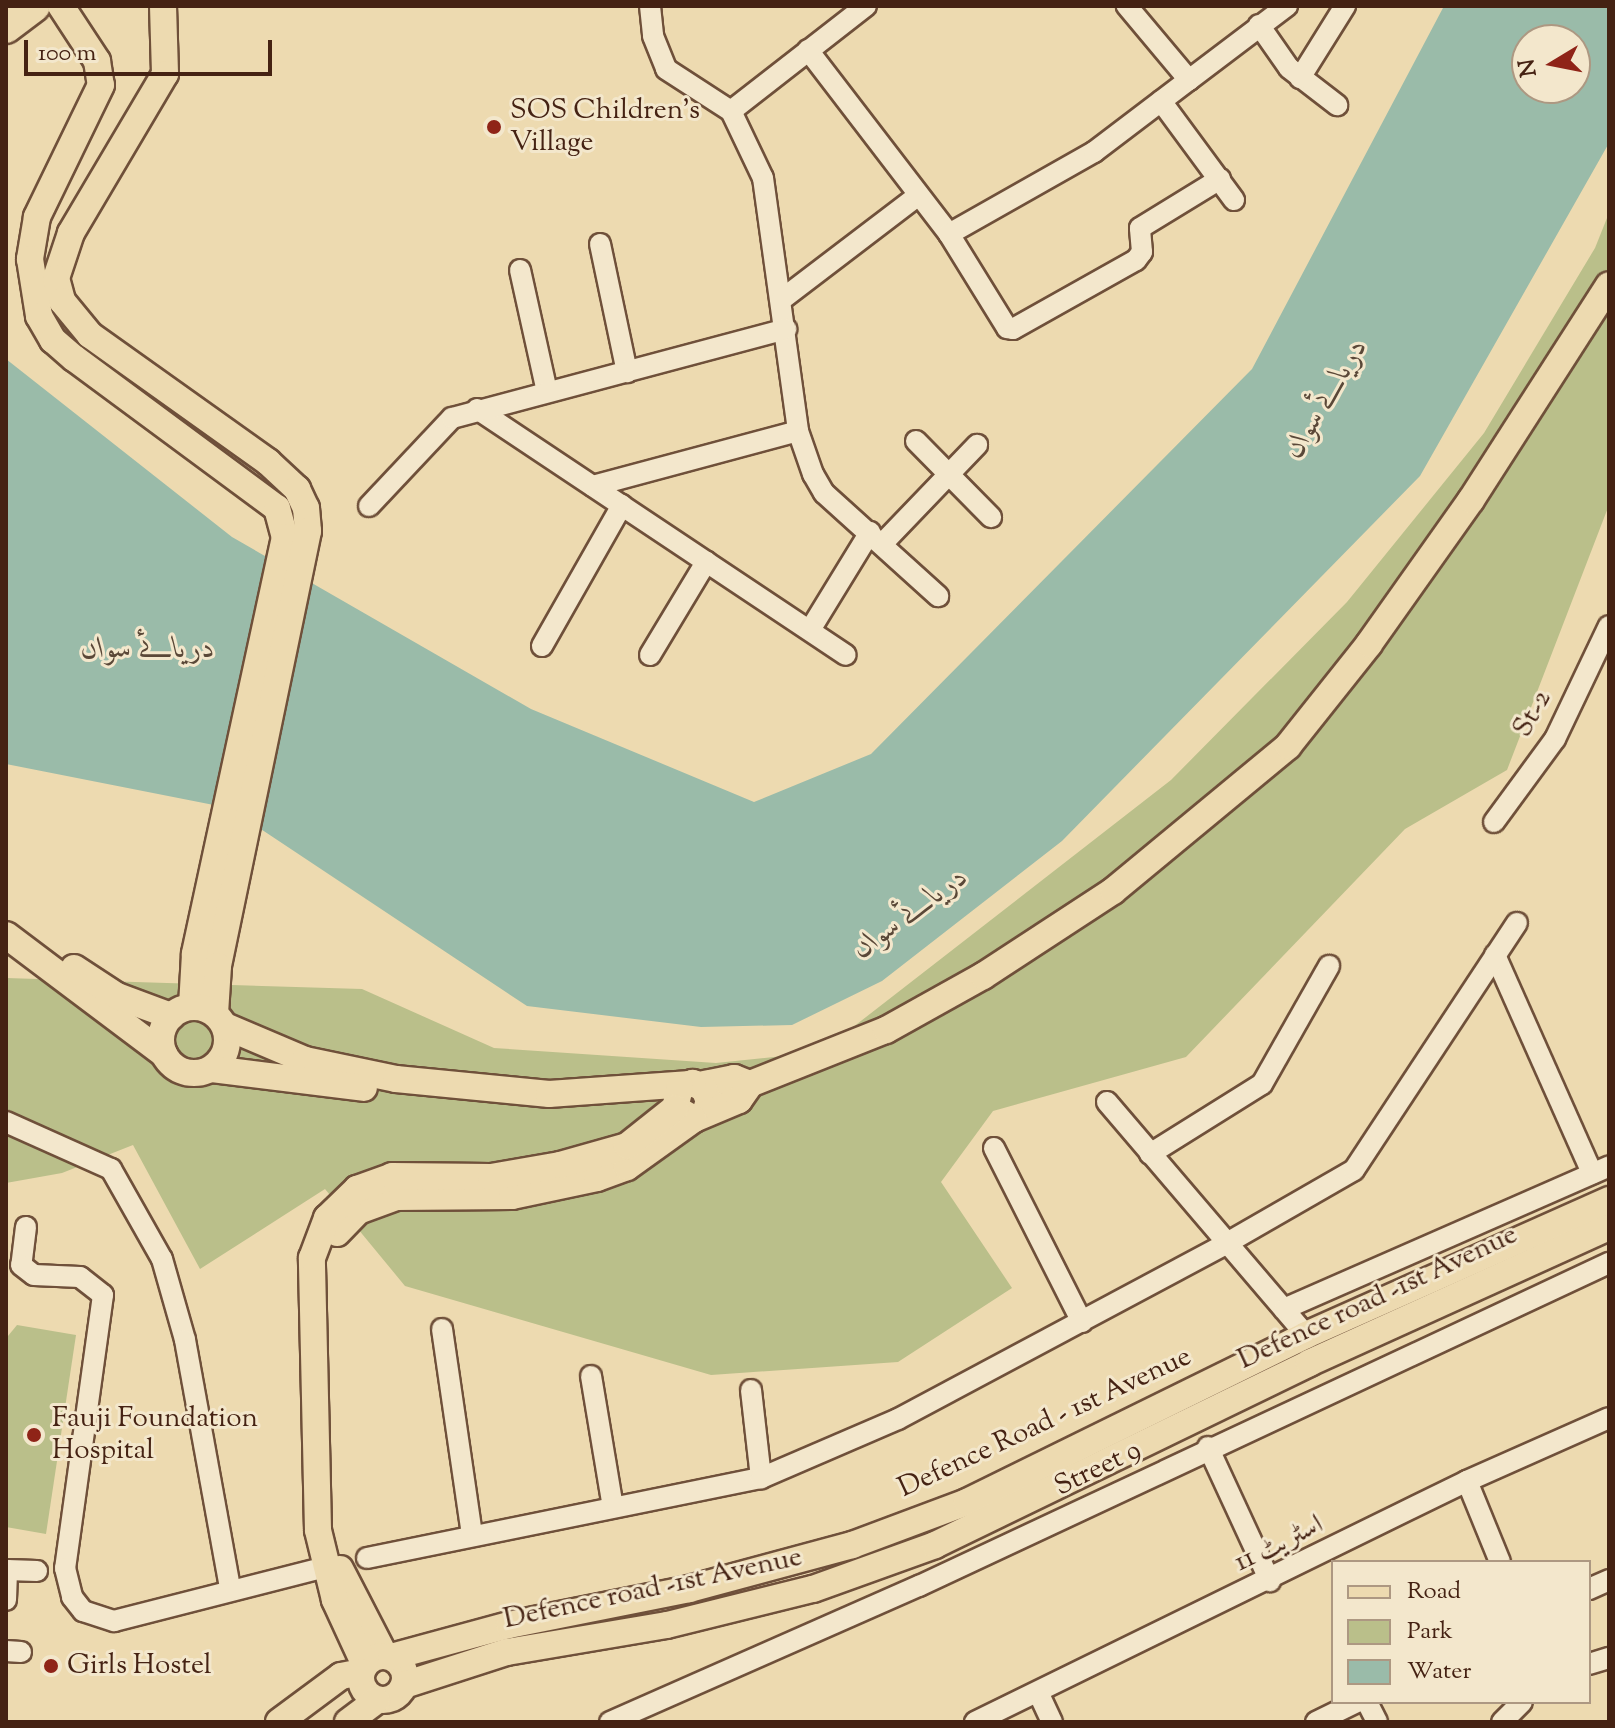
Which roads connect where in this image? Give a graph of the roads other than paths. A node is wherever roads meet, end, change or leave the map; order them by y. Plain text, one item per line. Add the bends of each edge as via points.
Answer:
1 (35, 6) edge
2 (61, 6) edge
3 (163, 6) edge
4 (650, 6) edge
5 (866, 6) edge
6 (1127, 6) edge
7 (1287, 6) edge
8 (1345, 6) edge
9 (1259, 25) junction
10 (6, 28) edge
11 (808, 50) junction
12 (1300, 78) junction
13 (1189, 80) junction
14 (1161, 101) junction
15 (1337, 105) dead end
16 (731, 111) junction
17 (1220, 179) junction
18 (919, 195) junction
19 (1234, 200) dead end
20 (949, 234) junction
21 (600, 244) dead end
22 (520, 270) dead end
23 (1609, 285) edge
24 (781, 300) junction
25 (786, 329) junction
26 (627, 372) junction
27 (547, 392) junction
28 (477, 409) junction
29 (798, 431) junction
30 (916, 441) dead end
31 (977, 445) dead end
32 (947, 476) junction
33 (593, 486) junction
34 (622, 505) junction
35 (369, 506) dead end
36 (991, 517) dead end
37 (296, 534) junction
38 (876, 538) junction
39 (706, 562) junction
40 (938, 596) dead end
41 (1609, 626) edge
42 (810, 630) junction
43 (542, 646) dead end
44 (650, 655) dead end
45 (846, 655) dead end
46 (1494, 822) dead end
47 (6, 913) edge
48 (1517, 923) dead end
49 (6, 935) edge
50 (1495, 955) junction
51 (1329, 966) dead end
52 (201, 1016) junction
53 (164, 1054) junction
54 (212, 1069) junction
55 (689, 1101) junction
56 (1107, 1102) dead end
57 (6, 1122) edge
58 (994, 1148) dead end
59 (1150, 1154) junction
60 (1600, 1170) edge
61 (1609, 1200) edge
62 (26, 1227) dead end
63 (1609, 1227) edge
64 (1227, 1243) junction
65 (1609, 1263) edge
66 (1284, 1309) junction
67 (1082, 1322) junction
68 (442, 1329) dead end
69 (1306, 1335) junction
70 (591, 1376) dead end
71 (1217, 1378) junction
72 (751, 1390) dead end
73 (1227, 1403) junction
74 (1609, 1418) edge
75 (1208, 1447) junction
76 (761, 1478) junction
77 (1467, 1481) junction
78 (613, 1507) junction
79 (472, 1535) junction
80 (367, 1558) dead end
81 (1499, 1560) edge
82 (326, 1567) junction
83 (37, 1571) dead end
84 (1270, 1581) junction
85 (230, 1588) junction
86 (6, 1600) edge
87 (376, 1663) junction
88 (404, 1685) junction
89 (1038, 1692) junction
90 (377, 1700) junction
91 (1353, 1704) edge
92 (1368, 1704) edge
93 (279, 1722) edge
94 (348, 1722) edge
95 (610, 1722) edge
96 (975, 1722) edge
97 (1052, 1722) edge
98 (1316, 1722) edge
99 (1377, 1722) edge

1 - 10 highway
2 - 37 main road via 97,61 101,85 37,217 30,259 39,316 53,340 74,358 277,508
3 - 37 main road via 165,74 71,233 56,278 62,301 90,335 283,474 306,508
4 - 16 street via 653,36 666,69
5 - 11 street
6 - 13 street
7 - 9 street
8 - 12 street
9 - 12 street
9 - 13 street
11 - 16 street
11 - 18 street
12 - 15 street
13 - 14 street
14 - 17 street
14 - 20 street via 1094,152
16 - 24 street via 763,178
17 - 19 street
17 - 20 street via 1140,228 1142,252 1136,260 1013,329 1007,328
18 - 20 street
18 - 24 street
21 - 26 street
22 - 27 street
23 - 55 main road via 1471,500 1369,644 1288,746 1113,891 983,976 886,1030 750,1084 739,1100
24 - 25 street
25 - 26 street
25 - 29 street
26 - 27 street
27 - 28 street
28 - 33 street
28 - 35 street via 452,418
29 - 33 street
29 - 38 street via 824,493
30 - 32 street
31 - 32 street
32 - 36 street
32 - 38 street
33 - 34 street
34 - 39 street
34 - 43 street
37 - 52 main road via 206,960
38 - 40 street
38 - 42 street
39 - 42 street
39 - 44 street
41 - 46 street, St-2 via 1555,739
42 - 45 street
47 - 52 main road via 67,964 117,996
48 - 50 street
49 - 53 main road
50 - 60 street
50 - 64 street via 1354,1170
51 - 59 street via 1262,1084
52 - 53 main road via 162,1030
52 - 54 main road via 226,1050
52 - 55 main road via 305,1060 396,1079
53 - 54 main road via 188,1073
54 - 55 main road via 514,1108 586,1110
55 - 82 main road via 627,1146 491,1177 392,1176 357,1189 327,1218 312,1258 313,1422 318,1530
55 - 87 main road via 627,1167 597,1178 512,1196 396,1197 358,1211 340,1226 329,1249 326,1304 331,1520 341,1572
56 - 59 street
57 - 85 street via 111,1169 162,1259 185,1340
58 - 67 street
59 - 64 street
60 - 66 street
61 - 69 main road, Defence Road - 1st Avenue
62 - 85 street via 21,1265 34,1275 80,1277 103,1295 65,1568 72,1597 83,1611 114,1621
63 - 73 main road, Defence road -1st Avenue
64 - 66 street
64 - 67 street
65 - 75 street, Street 9
66 - 69 street
67 - 76 street via 898,1419
68 - 79 street
69 - 71 main road, Defence Road - 1st Avenue
70 - 78 street
71 - 73 main road
71 - 87 main road, Defence Road - 1st Avenue via 967,1502 852,1545 689,1589 509,1625
72 - 76 street
73 - 88 main road, Defence road -1st Avenue via 935,1545 813,1589 667,1625 507,1652
74 - 77 street, اسٹریٹ 11
75 - 84 street
75 - 95 street, Street 9 via 919,1586
76 - 78 street via 734,1488
77 - 81 street
77 - 84 street, اسٹریٹ 11
78 - 79 street
79 - 80 street
82 - 85 street
82 - 87 main road via 343,1623
83 - 86 street via 7,1570
84 - 89 street, اسٹریٹ 11
87 - 88 main road via 402,1667
87 - 90 main road via 362,1686
87 - 93 main road, Defence Road - 1st Avenue via 341,1676
88 - 90 main road, Defence road -1st Avenue via 394,1698
89 - 96 street, اسٹریٹ 11
89 - 97 street
90 - 94 main road, Defence road -1st Avenue
91 - 98 street
92 - 99 street

